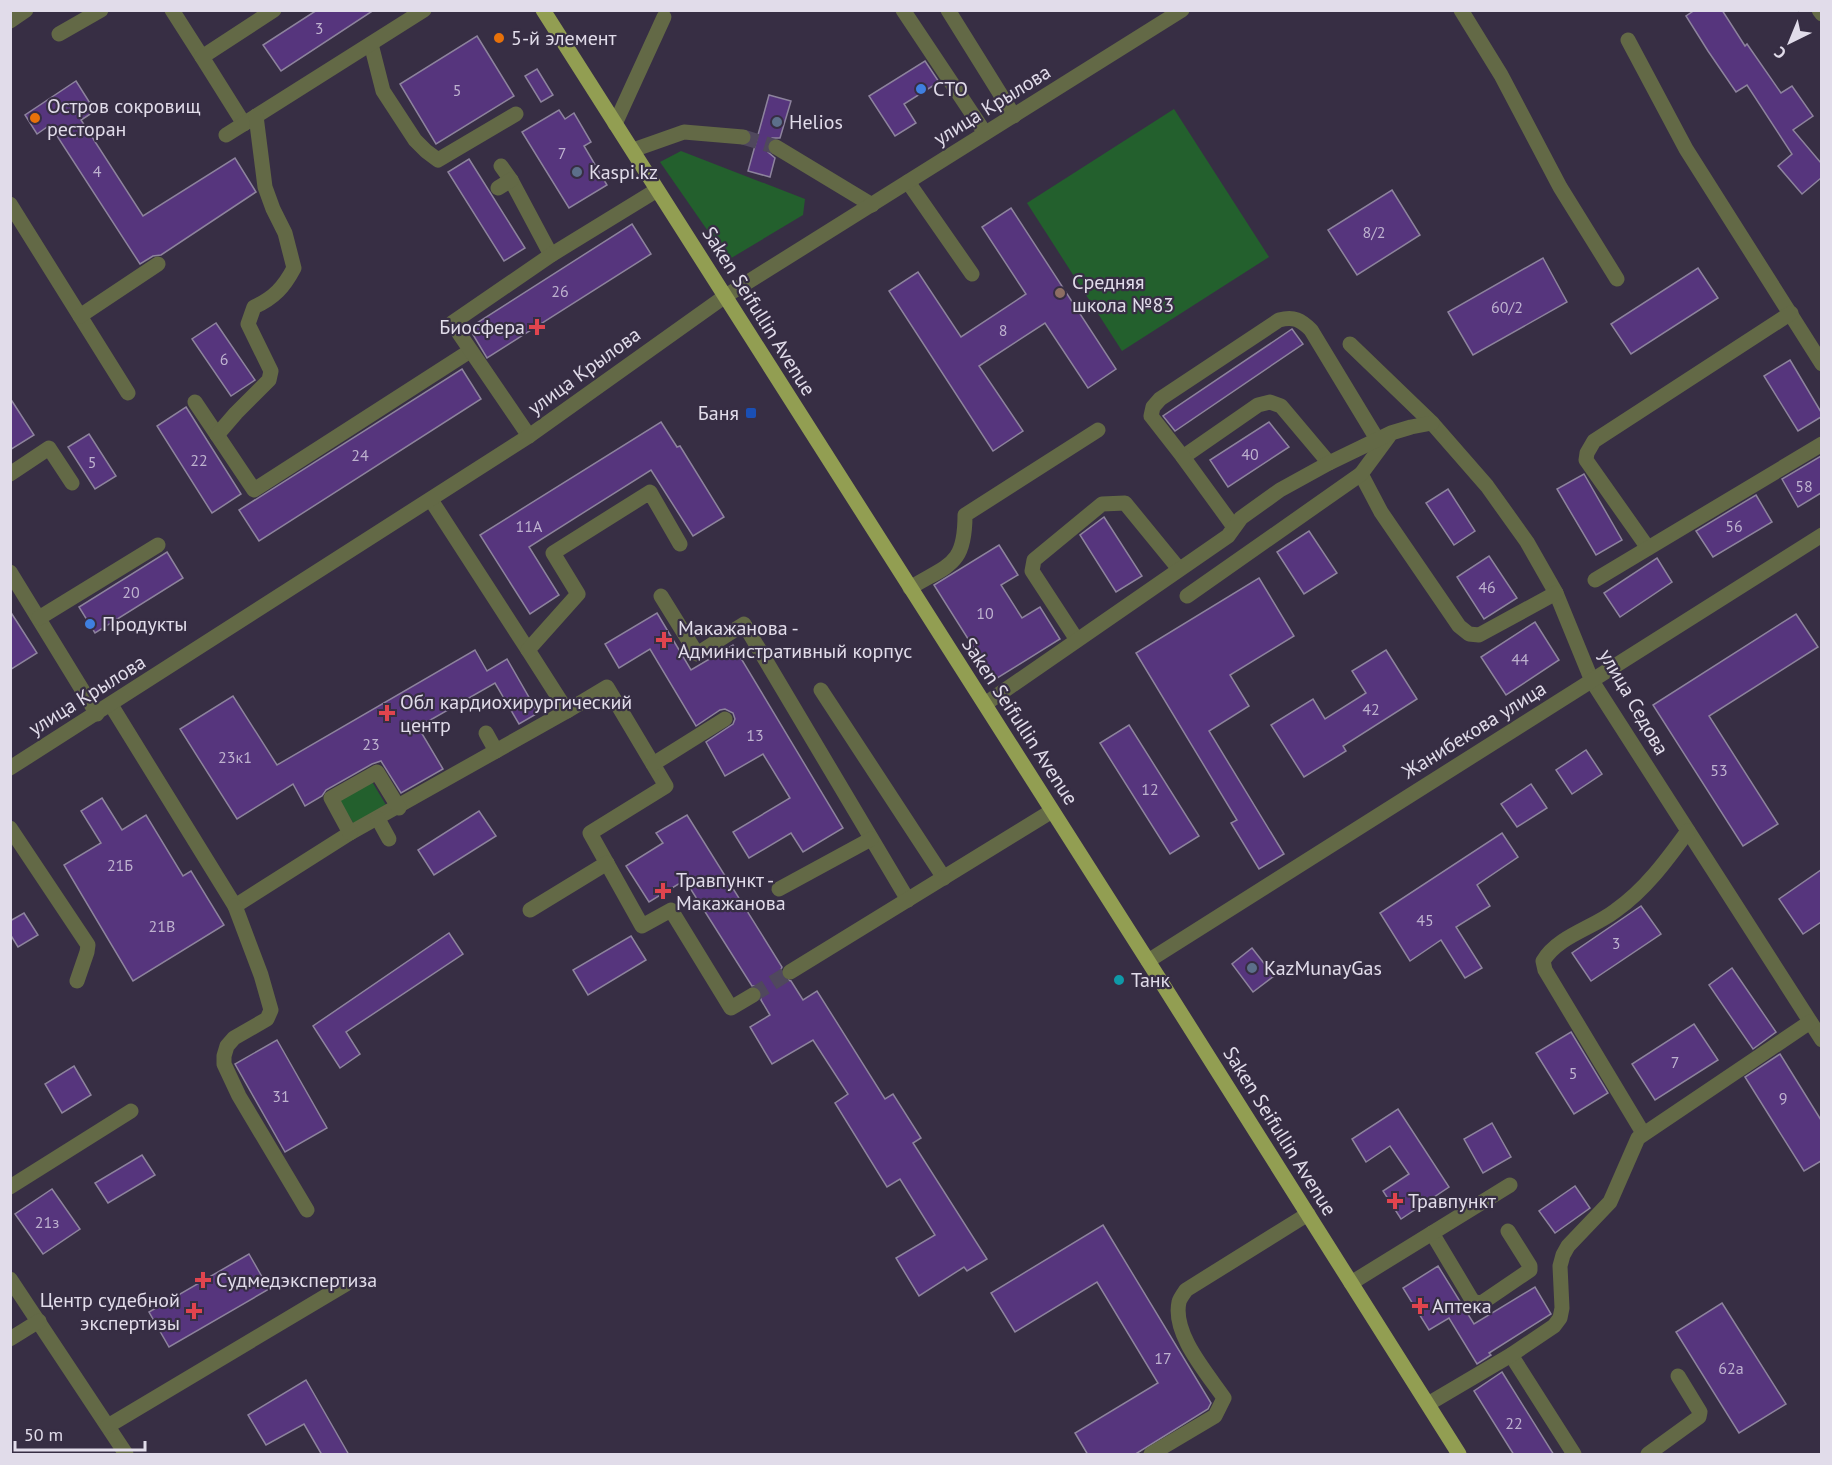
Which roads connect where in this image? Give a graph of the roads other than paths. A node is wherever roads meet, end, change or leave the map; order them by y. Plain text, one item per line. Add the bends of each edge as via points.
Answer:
1 (26, 10) edge
2 (101, 10) edge
3 (172, 10) edge
4 (274, 10) edge
5 (424, 10) edge
6 (543, 10) edge
7 (903, 10) edge
8 (948, 10) edge
9 (1182, 10) edge
10 (1461, 10) edge
11 (1819, 10) edge
12 (1821, 14) edge
13 (664, 17) dead end
14 (10, 21) edge
15 (59, 33) dead end
16 (1628, 40) dead end
17 (371, 44) junction
18 (202, 57) junction
19 (516, 114) dead end
20 (1014, 116) junction
21 (250, 120) junction
22 (615, 124) junction
23 (985, 134) junction
24 (226, 135) dead end
25 (743, 137) tunnel mouth
26 (776, 147) tunnel mouth
27 (633, 150) junction
28 (501, 166) dead end
29 (908, 182) junction
30 (657, 190) junction
31 (10, 204) edge
32 (872, 205) junction
33 (552, 255) junction
34 (158, 264) dead end
35 (972, 274) dead end
36 (1617, 279) dead end
37 (724, 297) junction
38 (1791, 313) junction
39 (80, 316) junction
40 (1350, 344) dead end
41 (470, 351) junction
42 (1821, 364) edge
43 (128, 393) dead end
44 (195, 402) dead end
45 (1432, 423) junction
46 (1098, 430) dead end
47 (217, 435) junction
48 (529, 436) junction
49 (1384, 436) junction
50 (1821, 444) edge
51 (1183, 457) junction
52 (1329, 463) junction
53 (10, 474) edge
54 (1361, 474) junction
55 (72, 483) dead end
56 (431, 500) junction
57 (1234, 527) junction
58 (1821, 535) edge
59 (680, 544) dead end
60 (158, 545) dead end
61 (1648, 548) junction
62 (1179, 569) junction
63 (10, 572) edge
64 (1595, 580) dead end
65 (910, 588) junction
66 (1556, 592) junction
67 (661, 596) dead end
68 (1187, 596) dead end
69 (39, 618) junction
70 (1077, 640) junction
71 (528, 650) junction
72 (1592, 681) junction
73 (821, 690) dead end
74 (984, 704) junction
75 (111, 705) junction
76 (567, 711) junction
77 (97, 714) junction
78 (725, 719) dead end
79 (486, 734) dead end
80 (496, 751) junction
81 (653, 764) junction
82 (10, 768) edge
83 (399, 808) junction
84 (1052, 811) junction
85 (378, 819) junction
86 (10, 828) edge
87 (1688, 831) junction
88 (350, 833) junction
89 (389, 839) dead end
90 (872, 839) junction
91 (607, 863) junction
92 (944, 878) junction
93 (778, 890) dead end
94 (908, 900) junction
95 (235, 906) junction
96 (530, 910) dead end
97 (1148, 961) junction
98 (790, 972) tunnel mouth
99 (77, 981) dead end
100 (753, 995) tunnel mouth
101 (1810, 1022) junction
102 (1821, 1040) edge
103 (131, 1111) dead end
104 (1643, 1132) junction
105 (1510, 1185) dead end
106 (10, 1187) edge
107 (307, 1210) dead end
108 (1308, 1214) junction
109 (1509, 1231) dead end
110 (1432, 1233) junction
111 (10, 1279) edge
112 (1351, 1283) junction
113 (346, 1284) dead end
114 (39, 1321) junction
115 (10, 1339) edge
116 (1511, 1355) junction
117 (1678, 1376) dead end
118 (1428, 1404) junction
119 (108, 1425) junction
120 (126, 1455) edge
121 (1151, 1455) edge
122 (1460, 1455) edge
123 (1574, 1455) edge
124 (1648, 1455) edge

1 - 14 street
2 - 15 street
3 - 18 street
4 - 18 street
5 - 17 street
6 - 22 main road, Saken Seifullin Avenue
7 - 23 street
8 - 20 street
9 - 20 street, улица Крылова
10 - 36 street via 1501,75 1560,187
11 - 12 street
13 - 22 street
16 - 38 street via 1686,149
17 - 19 street via 382,92 415,140 438,160
17 - 21 street
18 - 21 street
20 - 23 street, улица Крылова
21 - 24 street
21 - 47 street via 265,187 285,233 294,268 270,300 254,308 248,324 271,371 269,380
22 - 27 main road, Saken Seifullin Avenue
23 - 29 street, улица Крылова
25 - 27 street via 684,132
26 - 32 street
27 - 30 main road, Saken Seifullin Avenue
28 - 33 street via 504,184 529,229
29 - 32 street, улица Крылова
29 - 35 street
30 - 33 street
30 - 37 main road, Saken Seifullin Avenue
31 - 39 street
32 - 37 street, улица Крылова
33 - 41 street via 452,323
34 - 39 street
37 - 48 street, улица Крылова
37 - 65 main road, Saken Seifullin Avenue
38 - 42 street
38 - 61 street via 1594,441 1587,460
39 - 43 street
40 - 45 street, улица Седова
41 - 47 street via 254,490
41 - 48 street
44 - 47 street
45 - 49 street
45 - 66 street, улица Седова via 1493,495
46 - 65 street via 965,514 965,537 957,559
48 - 56 street, улица Крылова
49 - 51 street via 1311,330 1291,317 1279,320 1153,407 1151,417
49 - 52 street
49 - 54 street
50 - 61 street
51 - 52 street via 1258,405 1270,402 1281,406
51 - 57 street
52 - 57 street via 1280,490 1240,518
53 - 55 street via 49,448
54 - 66 street via 1381,512 1459,627 1479,635
54 - 68 street
56 - 71 street
56 - 75 street, улица Крылова
57 - 62 street via 1228,536
58 - 72 street, Жанибекова улица
59 - 71 street via 650,492 554,553 578,594
60 - 69 street
61 - 64 street
62 - 70 street
62 - 70 street via 1125,503 1102,504 1034,560 1032,571
63 - 69 street
65 - 74 main road, Saken Seifullin Avenue
66 - 72 street, улица Седова
67 - 90 street via 697,654 744,624
69 - 77 street
70 - 74 street
71 - 76 street
72 - 87 street, улица Седова
72 - 97 street, Жанибекова улица
73 - 92 street
74 - 84 main road, Saken Seifullin Avenue
75 - 77 street, улица Крылова
75 - 95 street
76 - 80 street
76 - 81 street via 607,687
77 - 82 street, улица Крылова
78 - 81 street
79 - 80 street
80 - 83 street
81 - 91 street via 666,786 590,833
83 - 85 street
83 - 88 street via 377,772 331,798
84 - 92 street
84 - 97 main road, Saken Seifullin Avenue
85 - 88 street
85 - 89 street
86 - 99 street via 88,945
87 - 101 street, улица Седова
87 - 104 street via 1640,890 1616,911 1557,945 1543,962
88 - 95 street
90 - 93 street
90 - 94 street
91 - 96 street
91 - 100 street via 642,926 671,910 731,1008
92 - 94 street
94 - 98 street
95 - 107 street via 271,1010 267,1019 227,1046 224,1064
97 - 108 main road, Saken Seifullin Avenue
101 - 102 street, улица Седова
101 - 104 street
103 - 106 street
104 - 116 street via 1610,1202 1563,1255 1560,1318
105 - 110 street
108 - 112 main road, Saken Seifullin Avenue
108 - 121 street via 1186,1290 1179,1301 1179,1325 1191,1351 1224,1398 1215,1416
109 - 110 street via 1530,1270 1477,1303
110 - 112 street
111 - 114 street
112 - 118 main road, Saken Seifullin Avenue
113 - 119 street
114 - 115 street
114 - 119 street
116 - 118 street
116 - 123 street
117 - 124 street via 1700,1412 1699,1417
118 - 122 main road, Saken Seifullin Avenue
119 - 120 street

